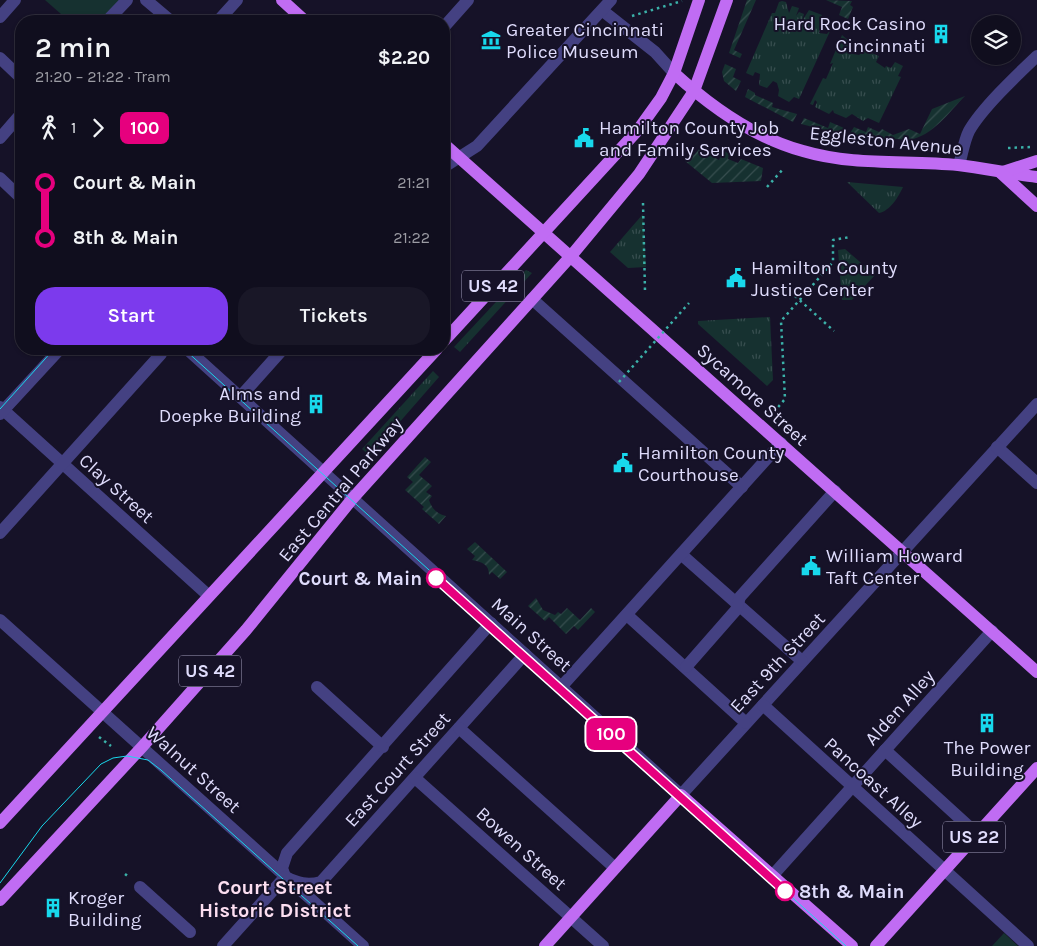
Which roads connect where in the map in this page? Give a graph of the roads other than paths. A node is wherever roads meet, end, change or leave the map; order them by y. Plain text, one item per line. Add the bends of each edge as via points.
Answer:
1 (15, 0) edge
2 (127, 0) edge
3 (146, 0) edge
4 (237, 0) edge
5 (282, 0) edge
6 (468, 0) edge
7 (611, 0) edge
8 (699, 0) edge
9 (727, 0) edge
10 (603, 11) junction
11 (113, 15) edge
12 (164, 15) edge
13 (223, 15) edge
14 (298, 15) edge
15 (0, 17) edge
16 (450, 20) edge
17 (1037, 56) edge
18 (0, 58) edge
19 (15, 72) edge
20 (674, 73) junction
21 (694, 91) junction
22 (15, 121) edge
23 (0, 138) edge
24 (450, 149) edge
25 (459, 157) junction
26 (1037, 161) edge
27 (450, 163) edge
28 (959, 165) junction
29 (1001, 173) junction
30 (1037, 177) edge
31 (0, 178) edge
32 (15, 192) edge
33 (1037, 206) edge
34 (544, 232) junction
35 (571, 256) junction
36 (532, 299) junction
37 (450, 334) edge
38 (54, 355) edge
39 (160, 355) edge
40 (194, 355) edge
41 (278, 355) edge
42 (431, 355) edge
43 (241, 396) junction
44 (1037, 404) edge
45 (1, 411) edge
46 (781, 443) junction
47 (997, 447) junction
48 (62, 464) junction
49 (324, 472) junction
50 (1037, 483) edge
51 (742, 487) junction
52 (835, 491) junction
53 (353, 498) junction
54 (0, 533) edge
55 (900, 552) junction
56 (682, 554) junction
57 (209, 596) junction
58 (738, 604) junction
59 (627, 615) junction
60 (0, 620) edge
61 (491, 623) junction
62 (992, 631) junction
63 (525, 654) junction
64 (802, 661) junction
65 (686, 667) junction
66 (1037, 672) edge
67 (562, 686) junction
68 (317, 687) dead end
69 (763, 706) junction
70 (102, 712) junction
71 (746, 723) junction
72 (459, 728) junction
73 (142, 747) junction
74 (383, 747) junction
75 (885, 750) junction
76 (1037, 768) edge
77 (415, 778) junction
78 (851, 787) junction
79 (681, 795) junction
80 (0, 823) edge
81 (977, 834) junction
82 (615, 868) junction
83 (945, 871) junction
84 (773, 875) junction
85 (285, 877) junction
86 (140, 887) dead end
87 (0, 900) edge
88 (571, 917) junction
89 (190, 932) dead end
90 (222, 946) edge
91 (363, 946) edge
92 (545, 946) edge
93 (603, 946) edge
94 (852, 946) edge
95 (876, 946) edge
96 (1028, 946) edge

1 - 15 street
2 - 11 street
3 - 12 street
4 - 13 street
5 - 14 main road
6 - 16 street
7 - 10 street
8 - 20 main road, US 42
9 - 21 main road, US 42
10 - 20 street, Eggleston Avenue via 656,52
10 - 25 street via 477,146
17 - 28 street via 975,122 968,133
18 - 19 street
20 - 21 main road, Eggleston Avenue
20 - 34 main road, US 42 via 638,130
21 - 28 main road, Eggleston Avenue via 740,123 802,151 870,161
21 - 35 main road, East Central Parkway / US 42 via 640,174
22 - 23 street
24 - 25 main road, Sycamore Street
25 - 27 street
25 - 34 main road, Sycamore Street
26 - 29 main road, Eggleston Avenue
28 - 29 main road, Eggleston Avenue
29 - 30 main road, Eggleston Avenue
29 - 33 main road
31 - 32 street
34 - 35 main road, Sycamore Street
34 - 37 main road, US 42
35 - 36 main road, East Central Parkway / US 42
35 - 46 main road, Sycamore Street
36 - 51 street
36 - 53 main road, East Central Parkway / US 42
38 - 45 street
39 - 48 street
40 - 43 street, Main Street
41 - 43 street
42 - 49 main road, East Central Parkway / US 42
43 - 49 street, Main Street
44 - 47 street, East 9th Street
45 - 48 street, Clay Street
46 - 51 street
46 - 52 main road, Sycamore Street
47 - 50 street
47 - 55 street, East 9th Street
48 - 54 street
48 - 57 street, Clay Street
49 - 53 street, Main Street
49 - 57 main road, East Central Parkway / US 42
51 - 56 street
52 - 55 main road, Sycamore Street
52 - 58 street via 740,596
53 - 61 street, Main Street
53 - 73 main road, East Central Parkway / US 42 via 246,630
55 - 62 main road, Sycamore Street
55 - 64 street, East 9th Street
56 - 58 street
56 - 59 street
57 - 70 main road, East Central Parkway / US 42
58 - 64 street
58 - 65 street
59 - 65 street
59 - 67 street
60 - 70 street, Walnut Street
61 - 63 street, Main Street
61 - 74 street, East Court Street
62 - 66 main road, Sycamore Street
62 - 75 street, Alden Alley
63 - 67 street, Main Street
63 - 72 street, East Court Street
64 - 69 street, East 9th Street
65 - 71 street
67 - 79 street, Main Street
68 - 74 street
69 - 71 street, East 9th Street
69 - 78 street, Pancoast Alley
70 - 73 street, Walnut Street
70 - 80 main road, East Central Parkway / US 42
71 - 79 street, East 9th Street
72 - 77 street, East Court Street
72 - 82 street
73 - 85 street, Walnut Street
73 - 87 main road, East Central Parkway / US 42
74 - 85 street, East Court Street via 287,853 282,868
75 - 78 street, Alden Alley
75 - 81 street
76 - 81 main road, US 22
77 - 85 street, East Court Street via 321,882 299,883
77 - 88 street, Bowen Street
78 - 83 street, Pancoast Alley
78 - 84 street, Alden Alley
79 - 82 main road, East 9th Street
79 - 84 main road, Main Street
81 - 83 main road, US 22
82 - 88 main road, East 9th Street
83 - 95 main road, US 22
83 - 96 street, Pancoast Alley
84 - 94 main road, Main Street
85 - 90 street
85 - 91 street, Walnut Street
86 - 89 street
88 - 92 main road, East 9th Street
88 - 93 street, Bowen Street

